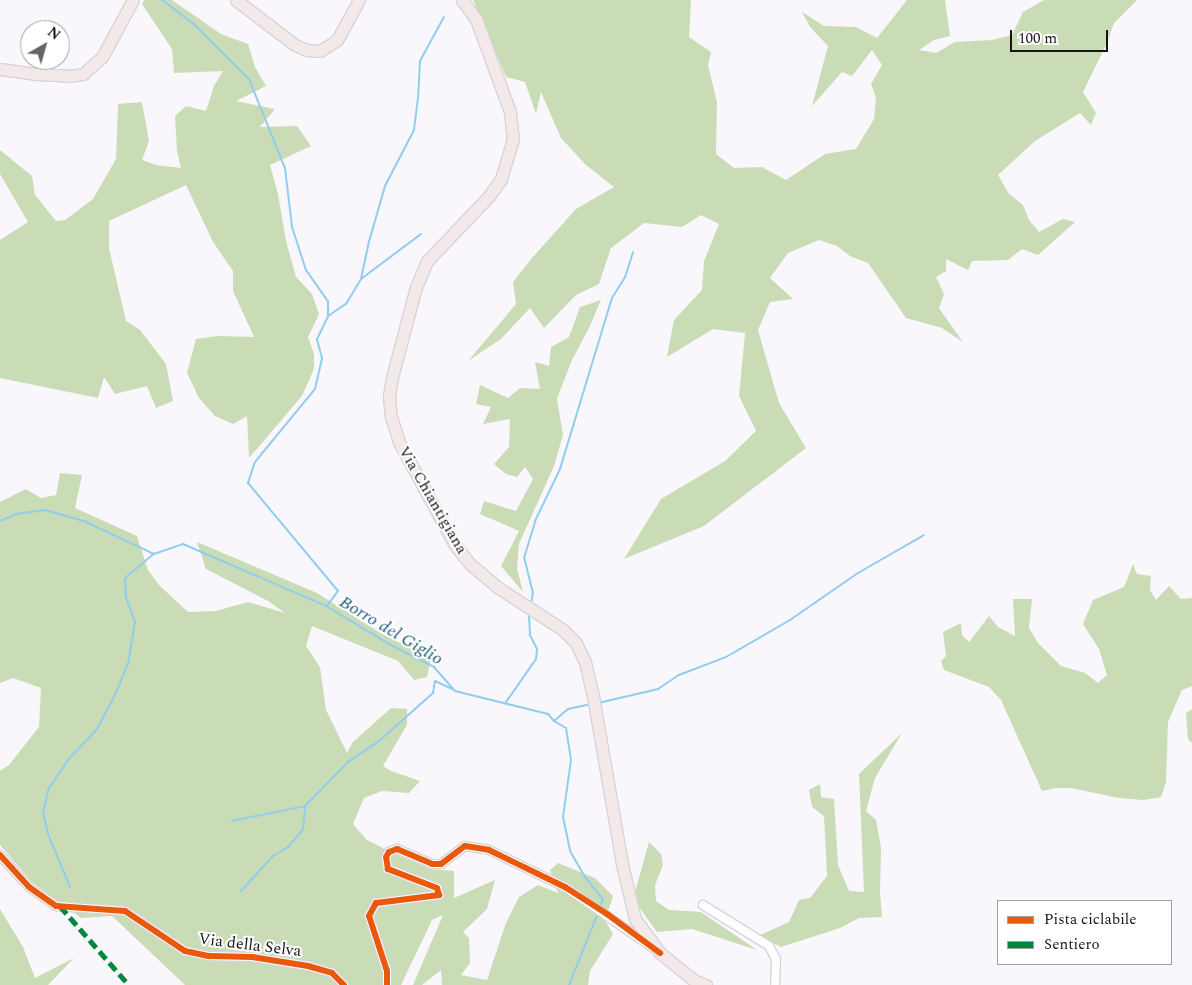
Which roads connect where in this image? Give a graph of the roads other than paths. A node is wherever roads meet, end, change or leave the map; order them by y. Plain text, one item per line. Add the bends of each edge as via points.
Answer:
1 (133, 0) edge
2 (236, 0) edge
3 (359, 0) edge
4 (462, 0) edge
5 (0, 70) edge
6 (0, 855) edge
7 (703, 905) dead end
8 (660, 953) junction
9 (344, 985) edge
10 (387, 985) edge
11 (706, 985) edge
12 (775, 985) edge

1 - 5 main road via 102,57 83,74 70,76
2 - 3 main road via 295,45 320,51 337,40
4 - 8 main road, Via Chiantigiana via 476,19 506,102 513,139 501,179 427,261 416,287 388,396 391,417 400,442 455,545 484,576 562,629 576,643 585,662 593,696 622,864 635,919
6 - 9 street, Via della Selva via 29,887 56,906 125,911 185,951 308,966 332,973
7 - 12 street via 769,946 776,959
8 - 10 street via 565,886 489,850 465,846 441,864 432,864 397,848 386,857 388,868 437,888 439,896 376,903 369,916 387,971
8 - 11 main road, Via Chiantigiana via 695,981

